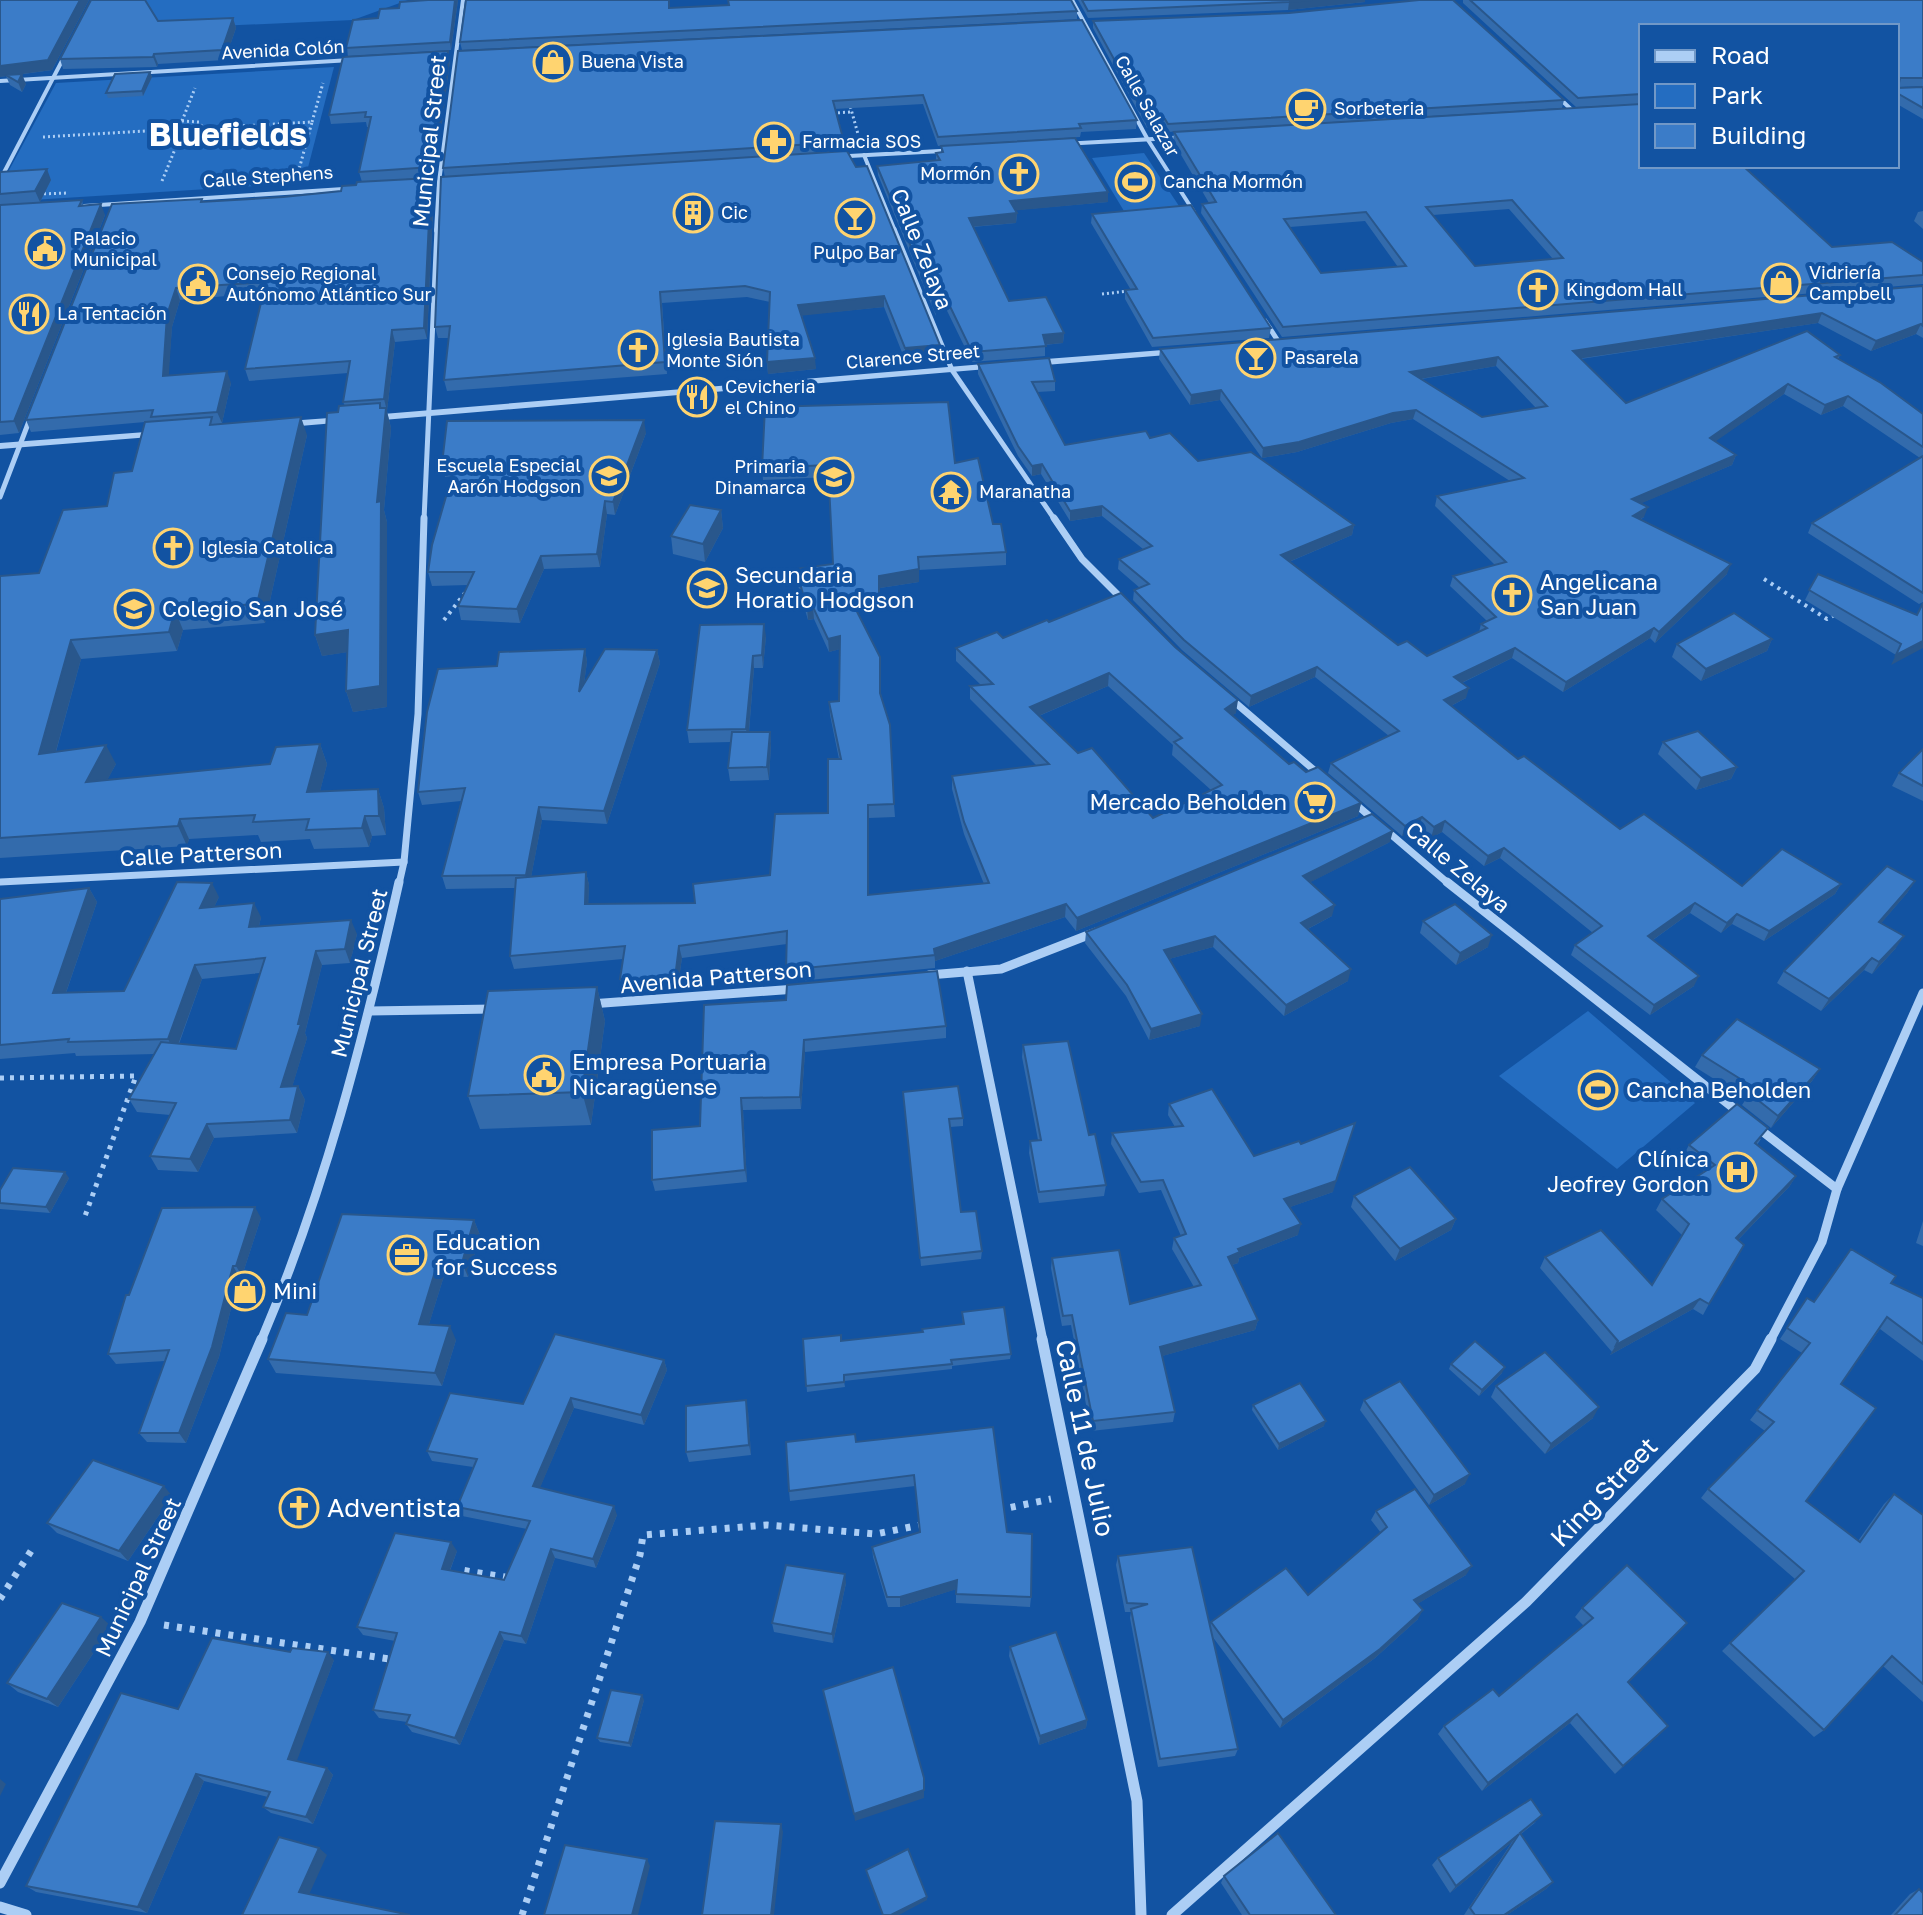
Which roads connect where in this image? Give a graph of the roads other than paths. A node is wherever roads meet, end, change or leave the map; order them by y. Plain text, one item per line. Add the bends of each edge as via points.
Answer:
1 (463, 0) edge
2 (1072, 0) edge
3 (1085, 22) junction
4 (1069, 23) edge
5 (67, 51) edge
6 (361, 60) edge
7 (54, 77) junction
8 (0, 81) edge
9 (1553, 93) edge
10 (1588, 112) edge
11 (1575, 113) junction
12 (1561, 114) edge
13 (1195, 137) edge
14 (1148, 140) junction
15 (1054, 145) edge
16 (975, 149) edge
17 (864, 155) junction
18 (821, 157) edge
19 (0, 180) edge
20 (454, 181) edge
21 (439, 182) junction
22 (423, 183) edge
23 (376, 186) edge
24 (115, 204) junction
25 (72, 206) edge
26 (1197, 216) edge
27 (109, 218) edge
28 (1263, 318) edge
29 (1295, 342) edge
30 (1280, 344) junction
31 (1264, 345) edge
32 (1186, 351) edge
33 (952, 370) junction
34 (37, 402) edge
35 (427, 414) junction
36 (365, 419) edge
37 (349, 420) edge
38 (271, 426) edge
39 (177, 433) edge
40 (20, 444) junction
41 (0, 446) edge
42 (0, 497) edge
43 (1135, 612) edge
44 (1227, 696) edge
45 (1334, 787) edge
46 (1346, 797) edge
47 (1370, 818) junction
48 (1356, 824) edge
49 (404, 862) junction
50 (0, 882) edge
51 (1104, 929) edge
52 (967, 971) junction
53 (920, 976) edge
54 (810, 987) edge
55 (1923, 993) edge
56 (580, 1005) edge
57 (502, 1009) edge
58 (370, 1011) junction
59 (1837, 1189) junction
60 (0, 1883) edge
61 (0, 1907) edge
62 (26, 1915) edge
63 (1141, 1915) edge
64 (1172, 1915) edge

1 - 21 street, Municipal Street
2 - 3 street, Calle Salazar
3 - 4 street
3 - 14 street, Calle Salazar
5 - 7 street
6 - 7 street, Avenida Colón
7 - 8 street, Avenida Colón
7 - 19 street
9 - 11 street
10 - 11 street
11 - 12 street
13 - 14 street
14 - 15 street
14 - 26 street, Calle Salazar
16 - 17 street
17 - 18 street
17 - 33 street, Calle Zelaya
20 - 21 street
21 - 22 street
21 - 35 street, Municipal Street
23 - 24 street, Calle Stephens
24 - 25 street, Calle Stephens
24 - 27 street
28 - 30 street
29 - 30 street
30 - 31 street
32 - 33 street, Clarence Street
33 - 35 street, Clarence Street
33 - 43 street, Calle Zelaya via 1082,559
34 - 40 street
35 - 36 street, Clarence Street
35 - 49 street, Municipal Street via 418,714
37 - 38 street
39 - 40 street
40 - 41 street
40 - 42 street
44 - 45 street
46 - 47 street, Calle Zelaya
47 - 48 street
47 - 59 street, Calle Zelaya
49 - 50 street, Calle Patterson
49 - 58 street, Municipal Street
51 - 52 street via 1001,969
52 - 53 street
52 - 63 street, Calle 11 de Julio via 1137,1801
54 - 56 street, Avenida Patterson
55 - 59 street, King Street
57 - 58 street
58 - 60 street, Municipal Street via 290,1273 140,1622
59 - 64 street, King Street via 1822,1242 1755,1369 1526,1602
61 - 62 street

